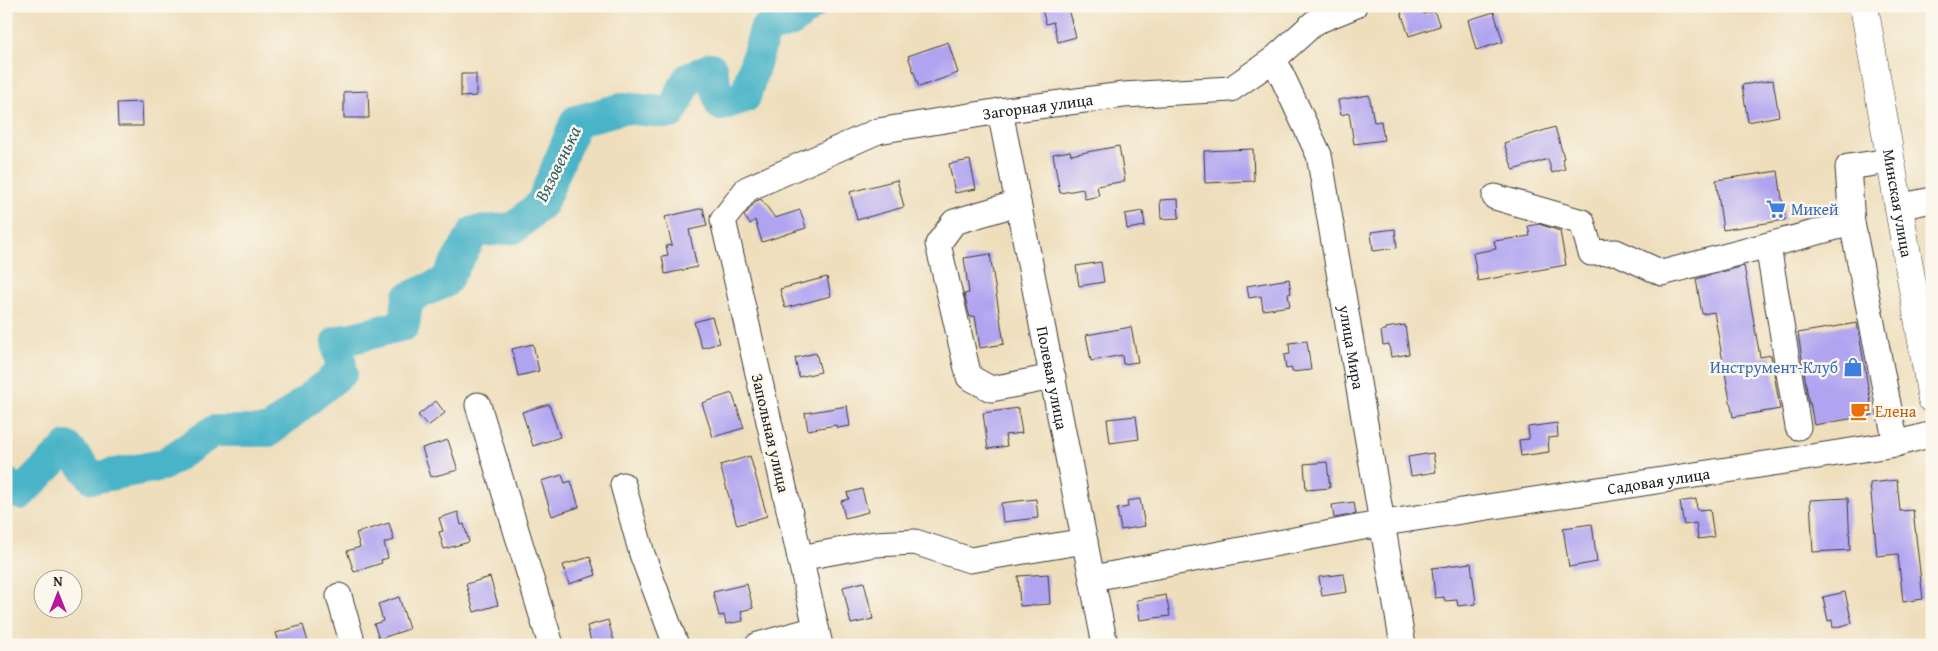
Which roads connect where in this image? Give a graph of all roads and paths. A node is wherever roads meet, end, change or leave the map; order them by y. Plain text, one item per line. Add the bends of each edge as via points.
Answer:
1 (1354, 6) edge
2 (1864, 6) edge
3 (1274, 59) junction
4 (1000, 111) junction
5 (1890, 160) junction
6 (1495, 197) dead end
7 (1932, 200) edge
8 (1018, 203) junction
9 (1898, 207) junction
10 (723, 220) joint
11 (1852, 223) junction
12 (1768, 246) junction
13 (1053, 377) junction
14 (1932, 400) edge
15 (478, 405) dead end
16 (1798, 427) dead end
17 (1932, 434) edge
18 (1896, 444) junction
19 (623, 485) dead end
20 (1384, 523) junction
21 (1085, 541) junction
22 (800, 558) junction
23 (1093, 578) junction
24 (339, 596) dead end
25 (818, 637) edge
26 (353, 645) edge
27 (551, 645) edge
28 (676, 645) edge
29 (758, 645) edge
30 (1104, 645) edge
31 (1403, 645) edge

1 - 3 street, Загорная улица via 1315,22
2 - 5 main road, Минская улица
3 - 4 street, Загорная улица via 1231,89 1123,95
3 - 20 street, улица Мира via 1320,155
4 - 8 street, Полевая улица
4 - 10 street, Загорная улица via 878,131 747,189
5 - 9 main road, Минская улица
5 - 11 street via 1848,167
6 - 12 street via 1582,222 1591,253 1616,252 1662,274
7 - 9 street
8 - 13 street, Полевая улица
8 - 13 street via 954,222 938,244 969,377 991,388
9 - 14 main road, Минская улица
10 - 22 street, Запольная улица
11 - 12 street
11 - 18 street
12 - 16 street
13 - 21 street, Полевая улица
15 - 27 street
17 - 18 street, Садовая улица
18 - 20 street, Садовая улица
19 - 28 street via 642,554
20 - 23 street, Садовая улица
20 - 31 street, улица Мира
21 - 22 street via 970,560 915,542 875,544
21 - 23 street, Полевая улица
22 - 25 street, Запольная улица
23 - 30 street, Полевая улица
24 - 26 street
25 - 29 street

